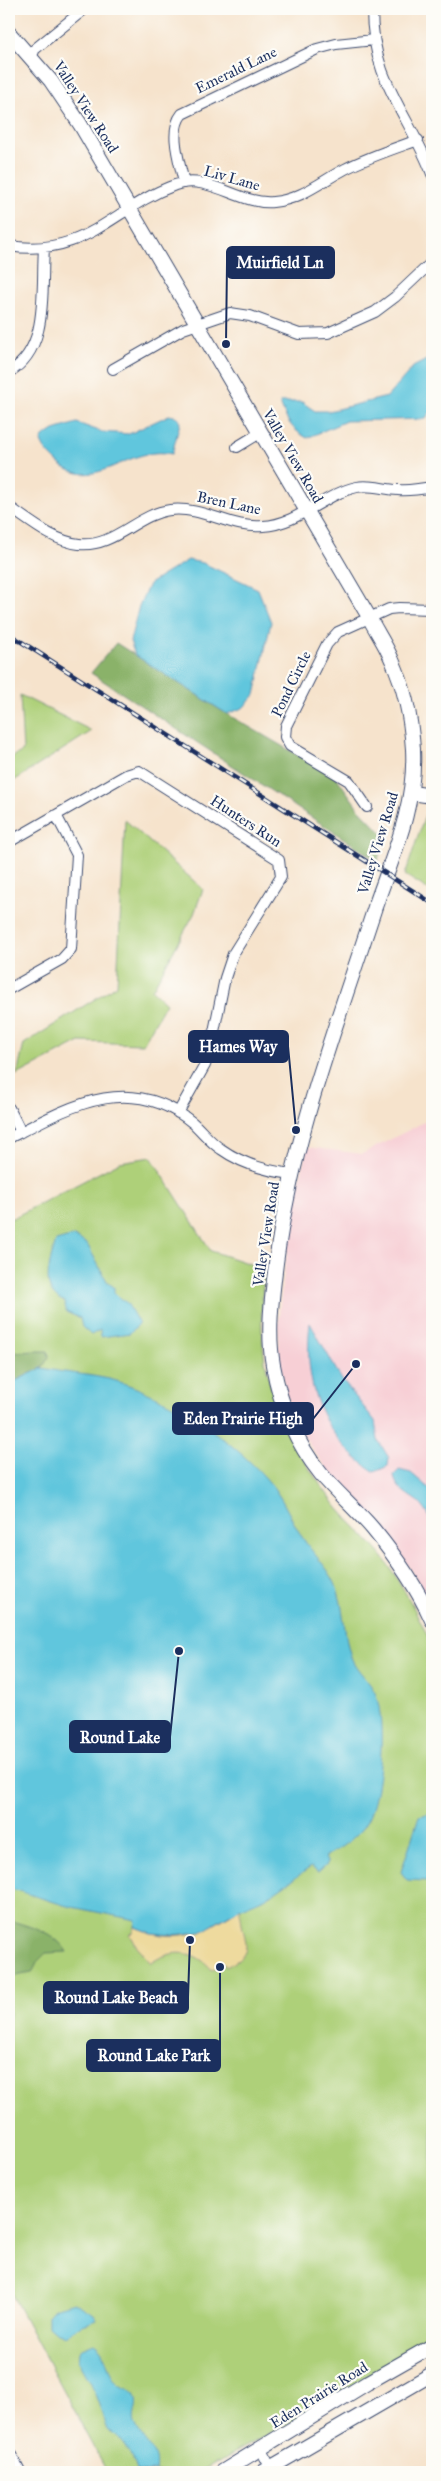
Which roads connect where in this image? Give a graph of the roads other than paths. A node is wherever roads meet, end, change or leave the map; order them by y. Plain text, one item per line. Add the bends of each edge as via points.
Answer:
1 (372, 9) edge
2 (82, 11) dead end
3 (9, 33) edge
4 (374, 40) junction
5 (31, 56) junction
6 (418, 140) junction
7 (432, 174) edge
8 (184, 183) junction
9 (130, 209) junction
10 (9, 246) edge
11 (44, 248) junction
12 (432, 262) edge
13 (197, 324) junction
14 (113, 369) dead end
15 (9, 372) edge
16 (260, 433) junction
17 (237, 447) dead end
18 (432, 487) edge
19 (9, 507) edge
20 (306, 510) junction
21 (432, 609) edge
22 (369, 617) junction
23 (412, 793) junction
24 (432, 796) edge
25 (367, 807) dead end
26 (56, 815) junction
27 (9, 842) edge
28 (9, 989) edge
29 (9, 1108) edge
30 (178, 1113) junction
31 (20, 1132) junction
32 (9, 1138) edge
33 (292, 1174) junction
34 (432, 1620) edge
35 (432, 2346) edge
36 (432, 2374) edge
37 (9, 2450) edge
38 (261, 2450) junction
39 (269, 2471) edge
40 (20, 2472) edge
41 (222, 2472) edge

1 - 4 street
2 - 5 street via 35,49
3 - 5 street, Valley View Road
4 - 6 street via 382,71
4 - 8 street, Emerald Lane via 317,49 182,114 177,120 175,134
5 - 9 street, Valley View Road via 65,99
6 - 7 street
6 - 8 street, Liv Lane via 358,163 286,200 258,202 208,185
8 - 9 street, Liv Lane via 174,185
9 - 11 street, Liv Lane via 92,233
9 - 13 street, Valley View Road
10 - 11 street, Liv Lane
11 - 15 street via 37,340 22,363
12 - 13 street via 395,298 375,312 328,333 299,334 250,316 230,313
13 - 14 street
13 - 16 street, Valley View Road
16 - 17 street
16 - 20 street, Valley View Road
18 - 20 street, Bren Lane via 399,490 358,487
19 - 20 street, Bren Lane via 66,542 81,544 101,543 168,510 198,511 261,526 276,525
20 - 22 street, Valley View Road
21 - 22 street via 399,608
22 - 23 street, Valley View Road via 405,693 413,750
22 - 25 street, Pond Circle via 338,632 327,644 286,726 285,737 290,746 349,780
23 - 24 street
23 - 33 street, Valley View Road via 402,832 305,1123
26 - 27 street, Hunters Run
26 - 28 street via 77,855 71,949 62,959
26 - 30 street, Hunters Run via 126,775 139,771 278,860 281,876 233,954 210,1051
29 - 31 street
30 - 31 street via 140,1099 103,1098 66,1109
30 - 33 street via 235,1158 261,1168
31 - 32 street
33 - 34 street, Valley View Road via 280,1234 270,1318 279,1392 296,1435 312,1461 395,1556
35 - 38 street, Eden Prairie Road
36 - 39 street
37 - 40 street
38 - 39 street
38 - 41 street, Eden Prairie Road

